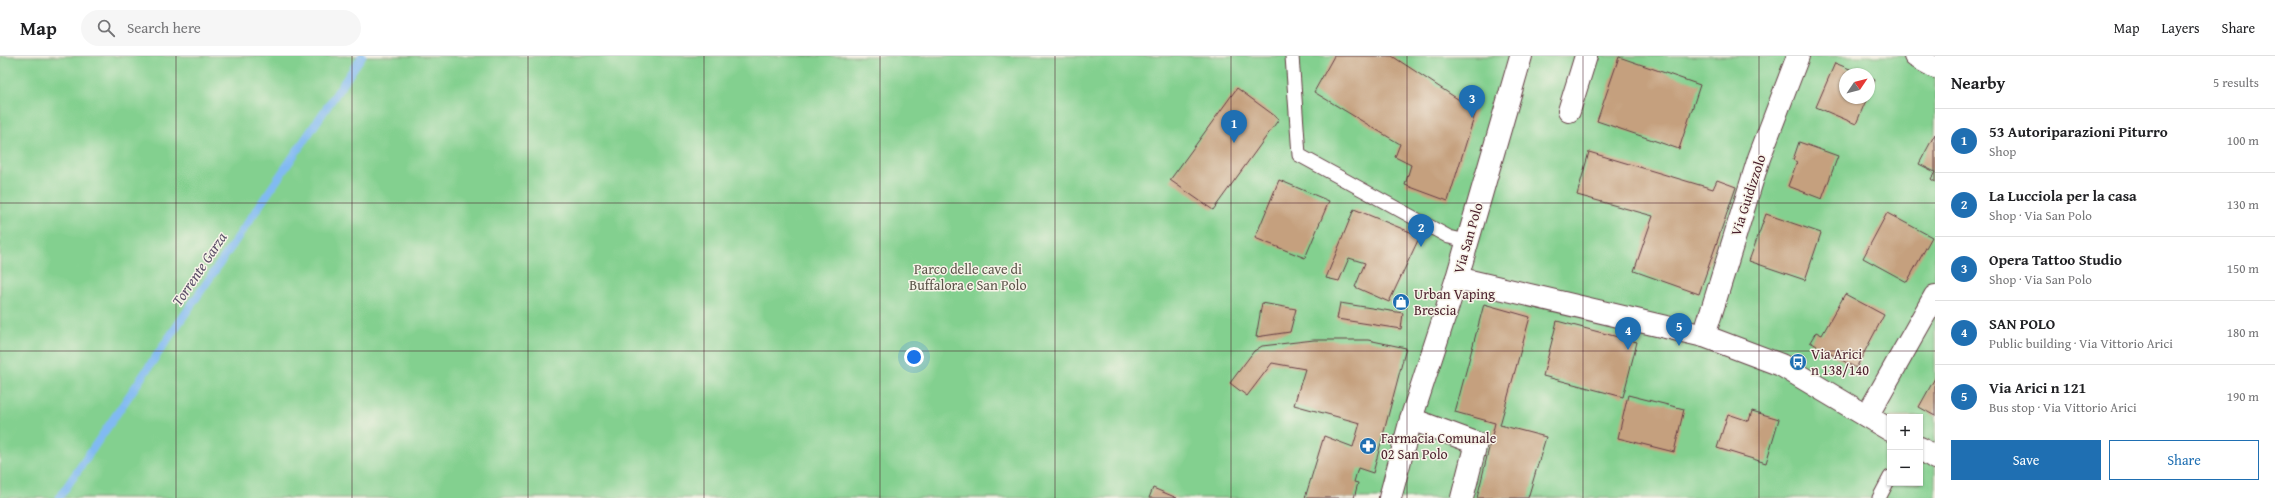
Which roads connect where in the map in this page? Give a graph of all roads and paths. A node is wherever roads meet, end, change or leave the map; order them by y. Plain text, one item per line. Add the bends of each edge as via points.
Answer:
1 (1292, 56) edge
2 (1521, 56) edge
3 (1586, 56) edge
4 (1798, 56) edge
5 (1915, 56) edge
6 (1935, 67) edge
7 (1569, 111) dead end
8 (1467, 242) junction
9 (1457, 278) junction
10 (1935, 296) edge
11 (1704, 336) junction
12 (1867, 416) junction
13 (1411, 419) junction
14 (1887, 428) edge
15 (1923, 450) edge
16 (1935, 458) edge
17 (1887, 483) edge
18 (1390, 498) edge
19 (1462, 498) edge
20 (1879, 498) edge

1 - 8 lane via 1299,155 1449,237
2 - 8 street, Via San Polo
3 - 7 street
4 - 11 street, Via Guidizzolo via 1759,158
5 - 6 street
8 - 9 street, Via San Polo
9 - 11 street
9 - 13 street, Via San Polo
10 - 12 street
11 - 12 street via 1781,365
12 - 14 street
13 - 18 street, Via San Polo
13 - 19 street via 1476,443
15 - 16 street
17 - 20 lane

